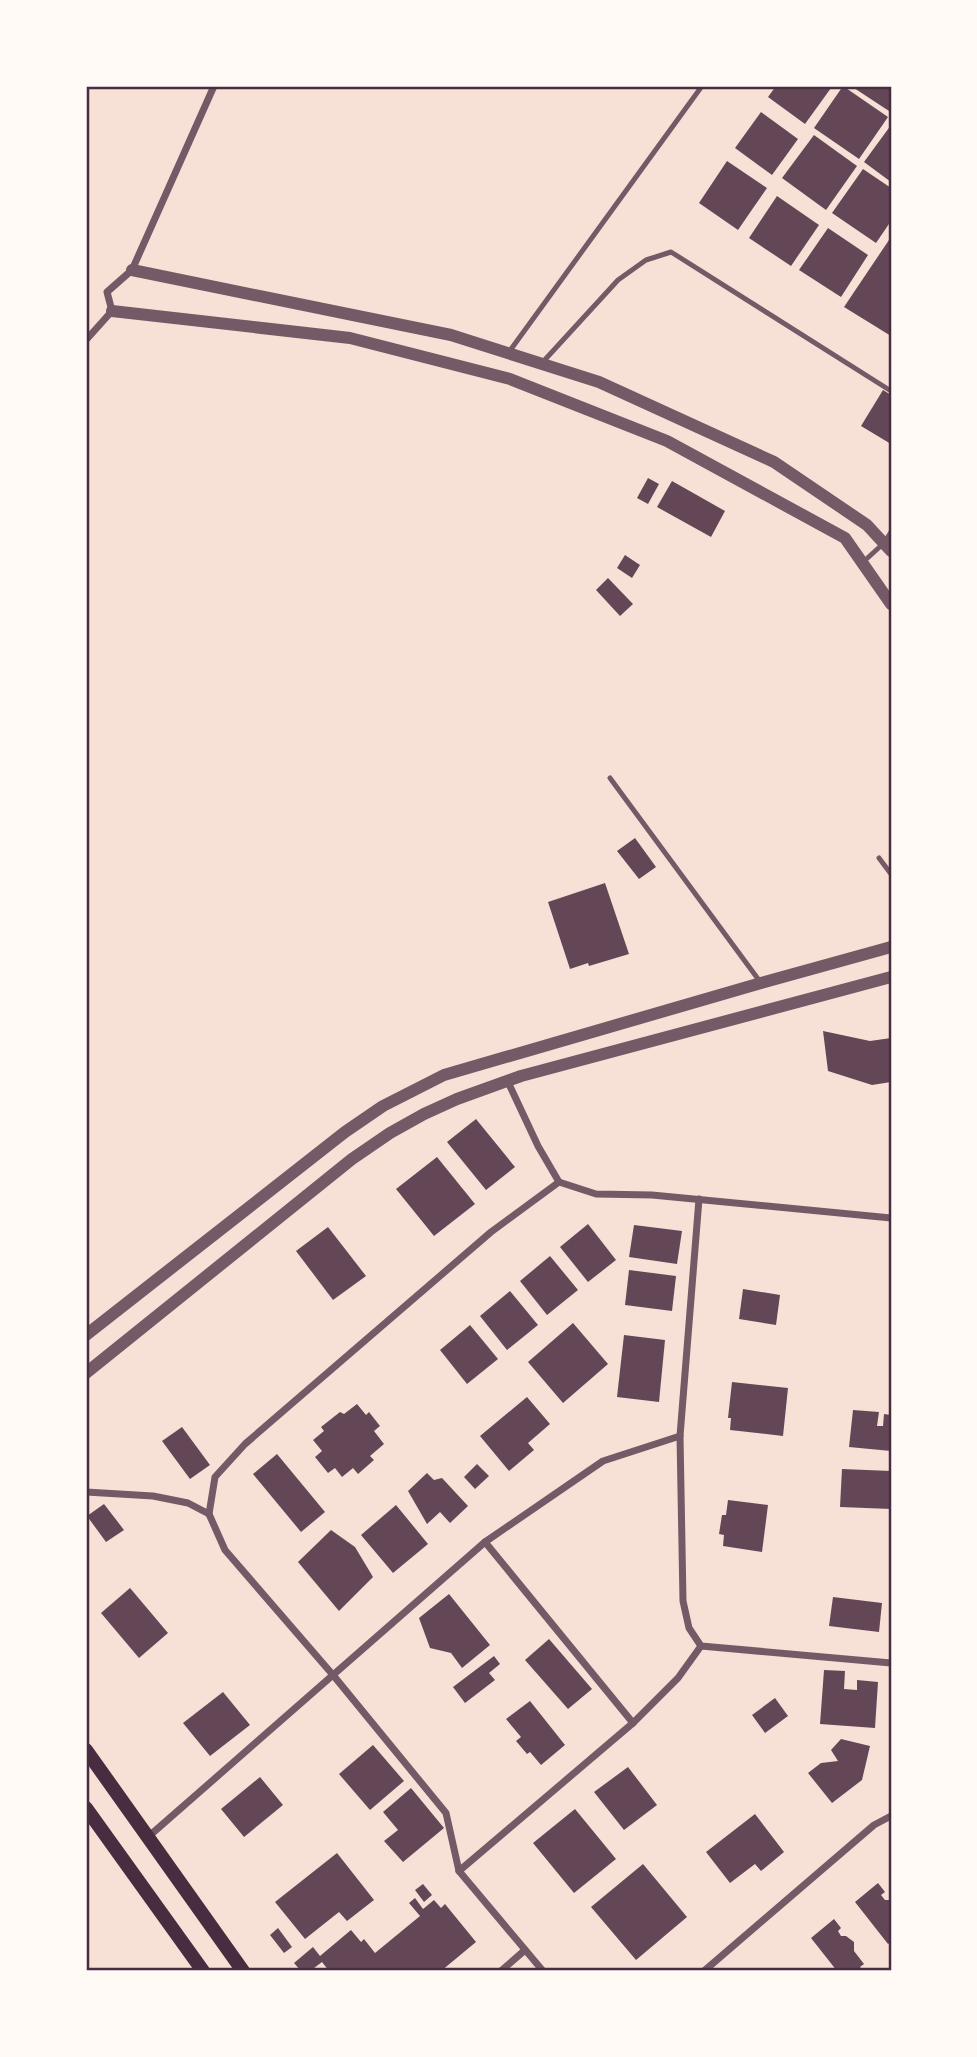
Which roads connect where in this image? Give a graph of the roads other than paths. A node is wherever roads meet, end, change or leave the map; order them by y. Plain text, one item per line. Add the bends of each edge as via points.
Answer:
1 (214, 86) edge
2 (702, 86) edge
3 (132, 270) junction
4 (112, 310) junction
5 (86, 340) edge
6 (508, 353) junction
7 (541, 364) junction
8 (891, 391) edge
9 (889, 542) edge
10 (862, 563) junction
11 (891, 604) edge
12 (610, 778) dead end
13 (878, 858) dead end
14 (891, 874) edge
15 (891, 947) edge
16 (891, 977) edge
17 (761, 983) junction
18 (508, 1082) junction
19 (559, 1182) junction
20 (699, 1199) junction
21 (891, 1218) edge
22 (86, 1335) edge
23 (86, 1373) edge
24 (680, 1436) junction
25 (86, 1492) edge
26 (209, 1514) junction
27 (485, 1542) junction
28 (701, 1646) junction
29 (891, 1663) edge
30 (333, 1675) junction
31 (632, 1723) junction
32 (86, 1750) edge
33 (86, 1808) edge
34 (891, 1816) edge
35 (147, 1838) junction
36 (459, 1871) junction
37 (525, 1950) junction
38 (203, 1971) edge
39 (243, 1971) edge
40 (501, 1971) edge
41 (543, 1971) edge
42 (704, 1971) edge

1 - 3 street
2 - 6 lane
3 - 4 street via 107,292
3 - 6 street via 452,335
4 - 5 street
4 - 10 street via 350,338 510,379 667,441 845,538
6 - 7 street
7 - 8 lane via 618,280 646,260 671,252
7 - 9 street via 599,382 774,463
9 - 10 lane
10 - 11 street
12 - 17 lane
13 - 14 lane
15 - 17 street
16 - 18 street
17 - 22 street via 443,1074 413,1089 311,1158
18 - 19 street
18 - 23 street via 424,1114 352,1158
19 - 20 street via 596,1194
19 - 26 street via 491,1232 245,1444 215,1477
20 - 21 street
20 - 24 street
24 - 27 street via 603,1461
24 - 28 street via 683,1601 689,1628
25 - 26 street via 153,1496 188,1503
26 - 30 street via 225,1550
27 - 30 street
27 - 31 street
28 - 29 street
28 - 31 street via 678,1678
30 - 35 street
30 - 36 street via 446,1813
31 - 36 street
32 - 35 main road
33 - 38 main road
34 - 42 street via 874,1825
35 - 39 main road
36 - 37 street
37 - 40 street
37 - 41 street

